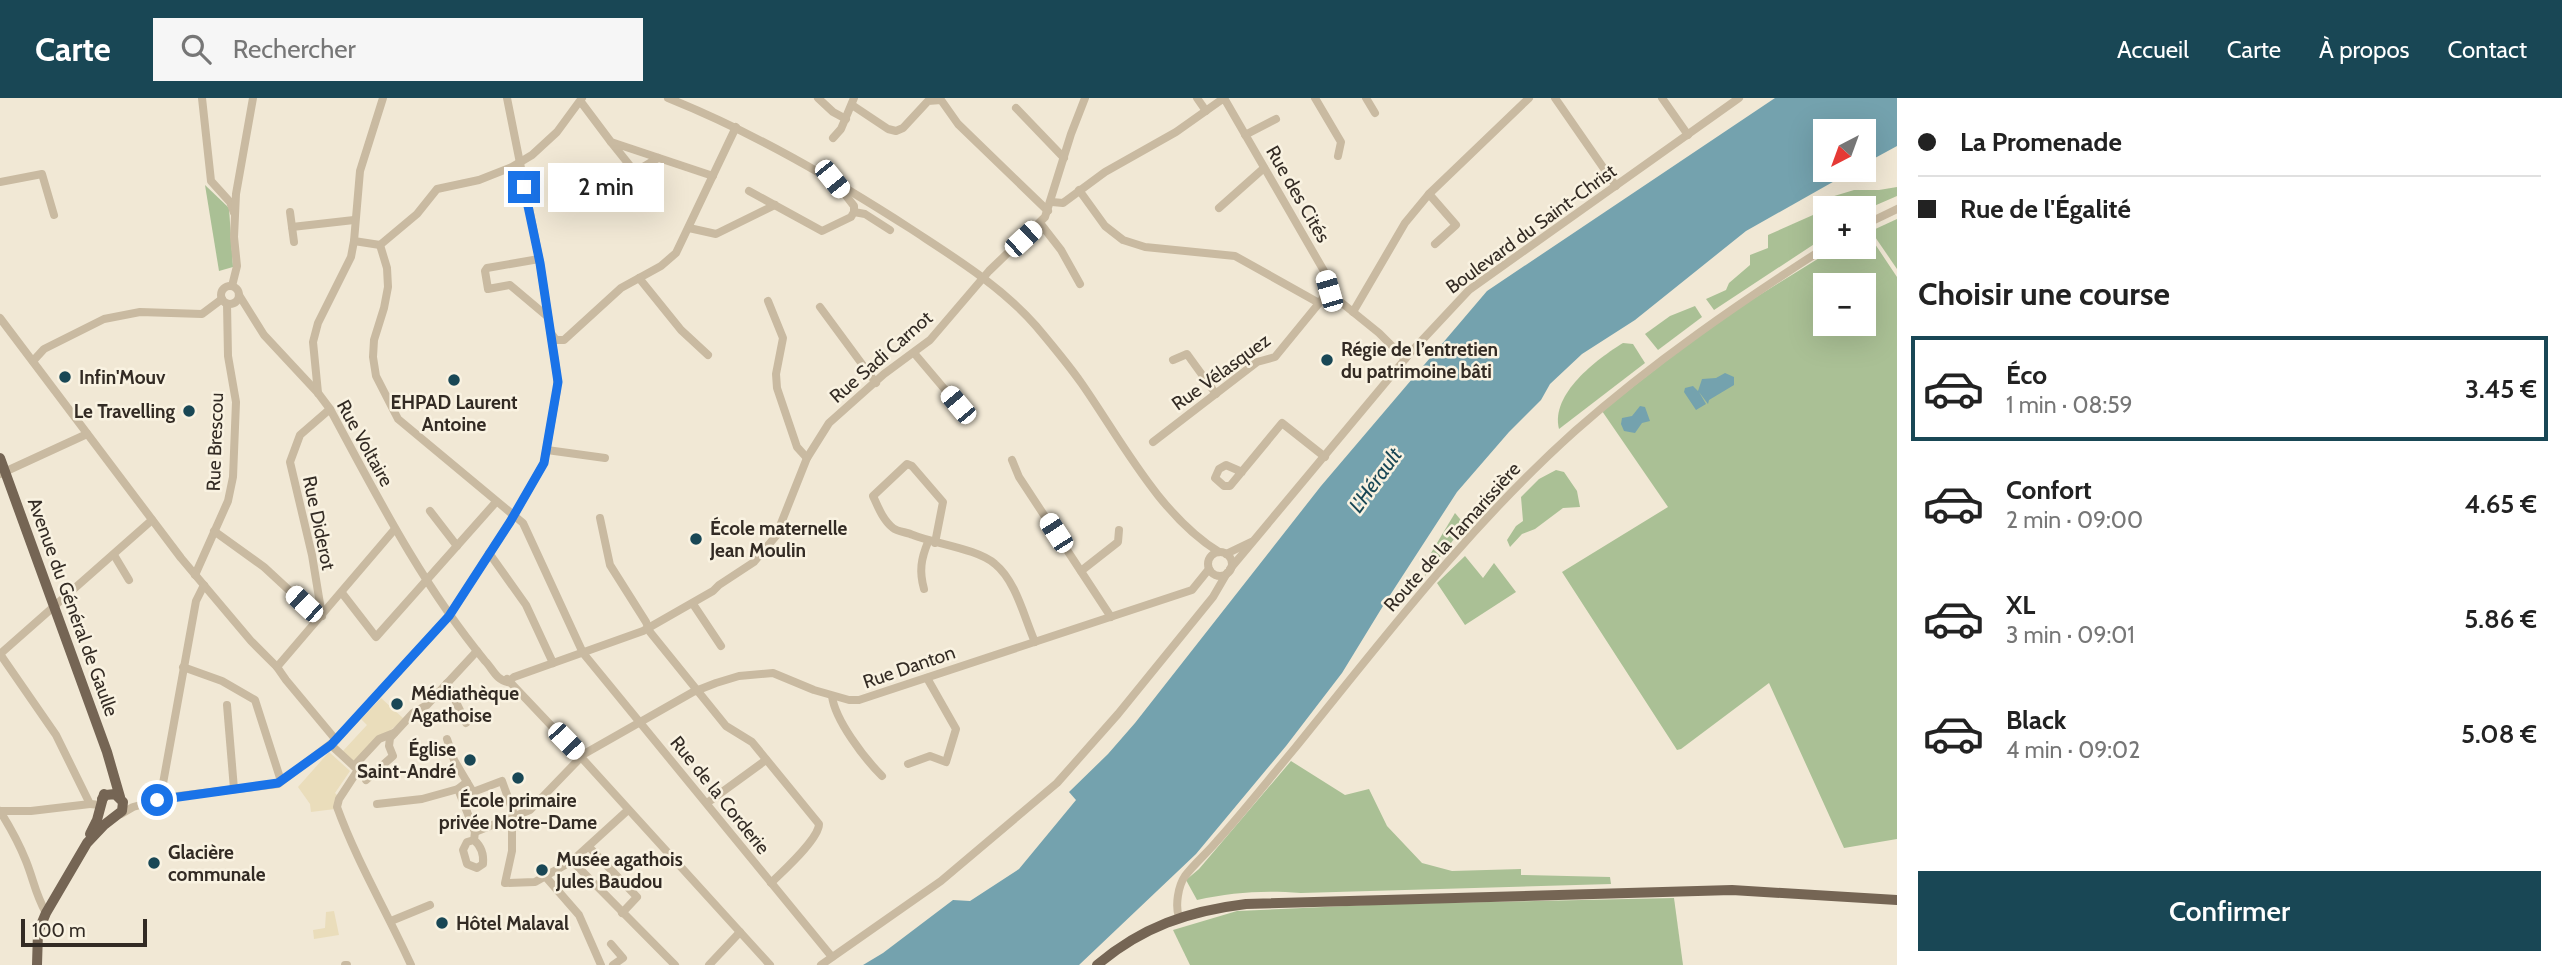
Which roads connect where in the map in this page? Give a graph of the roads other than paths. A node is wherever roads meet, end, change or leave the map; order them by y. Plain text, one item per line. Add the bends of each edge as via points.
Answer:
1 (202, 98) edge
2 (253, 98) edge
3 (383, 98) edge
4 (508, 98) edge
5 (668, 98) edge
6 (818, 98) edge
7 (1085, 98) edge
8 (1197, 98) edge
9 (1224, 98) edge
10 (1315, 98) edge
11 (1366, 98) edge
12 (1529, 98) edge
13 (1556, 98) edge
14 (1662, 98) edge
15 (1739, 98) edge
16 (581, 100) edge
17 (853, 102) edge
18 (1016, 108) dead end
19 (1206, 111) junction
20 (1376, 113) dead end
21 (846, 119) junction
22 (1276, 119) dead end
23 (736, 127) junction
24 (1245, 135) junction
25 (1688, 135) junction
26 (833, 138) dead end
27 (611, 142) junction
28 (1338, 156) dead end
29 (659, 158) junction
30 (1064, 158) junction
31 (519, 163) junction
32 (1264, 168) junction
33 (713, 176) junction
34 (832, 179) junction
35 (0, 182) edge
36 (1616, 186) junction
37 (1080, 190) junction
38 (748, 191) dead end
39 (1429, 194) junction
40 (775, 205) junction
41 (1050, 206) junction
42 (1219, 208) dead end
43 (1897, 209) edge
44 (290, 212) dead end
45 (855, 212) junction
46 (54, 215) dead end
47 (235, 216) junction
48 (1876, 219) edge
49 (354, 220) junction
50 (1040, 223) junction
51 (292, 227) junction
52 (689, 228) junction
53 (890, 230) dead end
54 (354, 241) junction
55 (294, 242) dead end
56 (1436, 244) dead end
57 (380, 245) junction
58 (1813, 255) edge
59 (539, 259) junction
60 (639, 278) junction
61 (983, 278) junction
62 (1080, 285) dead end
63 (232, 286) junction
64 (1329, 291) junction
65 (239, 295) junction
66 (225, 301) junction
67 (768, 302) dead end
68 (1320, 303) junction
69 (820, 307) dead end
70 (1353, 312) junction
71 (548, 317) junction
72 (0, 318) edge
73 (551, 333) junction
74 (564, 340) junction
75 (914, 353) junction
76 (708, 355) dead end
77 (1405, 359) junction
78 (33, 360) junction
79 (555, 360) junction
80 (1173, 360) dead end
81 (876, 383) junction
82 (318, 393) junction
83 (1216, 394) junction
84 (958, 405) dead end
85 (330, 410) junction
86 (88, 434) junction
87 (1153, 442) dead end
88 (547, 450) junction
89 (1325, 457) junction
90 (0, 458) edge
91 (605, 458) dead end
92 (807, 458) junction
93 (1012, 460) dead end
94 (1242, 472) dead end
95 (3, 473) edge
96 (496, 502) junction
97 (430, 510) dead end
98 (513, 515) junction
99 (600, 518) dead end
100 (152, 520) junction
101 (394, 530) junction
102 (1119, 530) dead end
103 (214, 531) junction
104 (1198, 539) junction
105 (1256, 539) junction
106 (932, 542) junction
107 (457, 546) junction
108 (1223, 552) junction
109 (489, 553) junction
110 (114, 555) junction
111 (1208, 566) junction
112 (1081, 571) junction
113 (1229, 571) junction
114 (195, 575) junction
115 (129, 580) dead end
116 (425, 581) junction
117 (204, 584) junction
118 (924, 589) dead end
119 (341, 593) junction
120 (693, 604) junction
121 (54, 607) junction
122 (322, 616) junction
123 (449, 616) junction
124 (1111, 617) junction
125 (649, 628) junction
126 (1035, 642) junction
127 (720, 646) dead end
128 (477, 651) junction
129 (583, 653) junction
130 (0, 654) edge
131 (553, 663) junction
132 (183, 667) junction
133 (277, 667) junction
134 (927, 678) junction
135 (447, 682) junction
136 (508, 682) junction
137 (698, 690) junction
138 (832, 696) junction
139 (227, 705) dead end
140 (641, 721) junction
141 (466, 723) dead end
142 (396, 732) junction
143 (447, 739) dead end
144 (334, 743) junction
145 (580, 756) junction
146 (766, 760) junction
147 (908, 764) dead end
148 (110, 768) junction
149 (356, 768) junction
150 (882, 776) dead end
151 (366, 780) dead end
152 (281, 781) junction
153 (467, 782) junction
154 (234, 789) junction
155 (458, 789) junction
156 (120, 797) junction
157 (156, 801) junction
158 (707, 803) junction
159 (98, 804) junction
160 (377, 804) dead end
161 (628, 810) junction
162 (0, 811) edge
163 (118, 815) junction
164 (514, 818) junction
165 (87, 843) junction
166 (589, 847) junction
167 (572, 861) junction
168 (545, 876) junction
169 (771, 883) junction
170 (1897, 902) edge
171 (430, 905) dead end
172 (46, 913) junction
173 (622, 913) junction
174 (1179, 917) junction
175 (391, 921) junction
176 (740, 932) junction
177 (611, 944) dead end
178 (832, 957) junction
179 (35, 961) edge
180 (411, 965) edge
181 (601, 965) edge
182 (613, 965) edge
183 (675, 965) edge
184 (709, 965) edge
185 (770, 965) edge
186 (821, 965) edge
187 (1097, 965) edge

1 - 47 street via 211,181 230,202
2 - 47 street
3 - 49 street via 360,172
4 - 31 street
5 - 23 street
6 - 21 street
7 - 30 street
8 - 19 street
9 - 19 street
9 - 24 street, Rue des Cités
10 - 28 street via 1341,142
11 - 20 street
12 - 39 street
13 - 36 street
14 - 25 street
15 - 25 street, Boulevard du Saint-Christ
16 - 27 street
16 - 31 street via 550,138
17 - 21 street
17 - 41 street via 896,131 928,101 941,100 958,124
18 - 30 street
19 - 37 street
21 - 26 street
22 - 24 street
23 - 33 street
23 - 34 street
24 - 32 street, Rue des Cités
25 - 36 street, Boulevard du Saint-Christ
27 - 29 street
27 - 29 street via 635,172
29 - 33 street
30 - 41 street
31 - 57 street via 479,180 437,189 417,214
31 - 59 street
32 - 42 street
32 - 64 street, Rue des Cités via 1324,271
33 - 52 street
34 - 45 street
34 - 61 street
35 - 46 street via 42,174
36 - 77 street, Boulevard du Saint-Christ via 1469,290
37 - 41 street
37 - 68 street via 1105,226 1123,240 1145,247 1235,256
38 - 40 street
39 - 56 street via 1456,225
39 - 70 street via 1405,223
40 - 45 street via 822,231
40 - 52 street via 716,234
41 - 50 street, Rue Sadi Carnot
43 - 48 street
44 - 51 street
45 - 53 street
47 - 63 street via 237,265
49 - 51 street
49 - 54 street
50 - 61 street, Rue Sadi Carnot
50 - 62 street
51 - 55 street
52 - 60 street via 670,259
54 - 57 street
54 - 82 street via 313,342
57 - 96 street, Rue de la Corderie via 388,288 374,341 381,388 403,424
58 - 174 street, Route de la Tamarissière via 1660,362 1590,418 1509,494 1423,589 1186,875
59 - 71 street
59 - 71 street via 487,268 486,286 510,285
60 - 74 street via 621,288
60 - 76 street
61 - 75 street, Rue Sadi Carnot
61 - 104 street via 1014,303 1066,362 1131,460
63 - 65 street
63 - 66 street via 222,290
64 - 68 street, Rue Vélasquez
64 - 70 street, Rue des Cités
65 - 66 street via 236,302
65 - 82 street, Rue Voltaire via 264,335
66 - 78 street via 202,314 140,312 104,319 44,349
66 - 103 street, Rue Brescou via 236,402 233,477
67 - 92 street via 783,338 778,388 797,447
68 - 83 street, Rue Vélasquez via 1275,357 1257,362
69 - 81 street
70 - 77 street, Rue des Cités
71 - 73 street
72 - 78 street
73 - 74 street via 556,340
73 - 79 street
74 - 79 street
75 - 81 street, Rue Sadi Carnot
75 - 84 street
77 - 89 street, Boulevard du Saint-Christ
78 - 86 street
79 - 88 street via 557,389
80 - 83 street via 1187,354
81 - 92 street, Rue Sadi Carnot via 829,423
82 - 85 street, Rue Voltaire
83 - 87 street, Rue Vélasquez
85 - 101 street, Rue Voltaire
85 - 122 street, Rue Diderot via 300,435 290,463
86 - 95 street
86 - 100 street
88 - 91 street
88 - 98 street
89 - 94 street via 1282,423
89 - 105 street, Boulevard du Saint-Christ
90 - 95 main road, Avenue du Général de Gaulle
92 - 120 street, Rue Sadi Carnot via 771,543 754,562
93 - 112 street
95 - 121 main road, Avenue du Général de Gaulle
96 - 98 street, Rue de la Corderie
96 - 107 street
97 - 107 street
98 - 109 street
98 - 129 street, Rue de la Corderie via 523,523
99 - 125 street via 610,565
100 - 110 street
100 - 114 street
101 - 116 street, Rue Voltaire
101 - 119 street
102 - 112 street via 1118,542
103 - 114 street, Rue Brescou
103 - 122 street
104 - 108 street
104 - 111 street
105 - 108 street, Boulevard du Saint-Christ
105 - 113 street, Boulevard du Saint-Christ
106 - 106 street via 895,530 873,496 907,464 943,502
106 - 118 street via 921,567
106 - 126 street via 976,554 999,567
107 - 116 street
108 - 111 street via 1212,554
108 - 113 street via 1232,562
109 - 123 street
109 - 131 street via 526,605
110 - 115 street
110 - 121 street
111 - 113 street via 1215,575
111 - 124 street, Rue Danton via 1192,590
112 - 124 street
113 - 178 street, Boulevard du Saint-Christ via 1213,597 1057,783 941,881
114 - 117 street
116 - 119 street via 376,637
116 - 123 street, Rue Voltaire
117 - 132 street via 195,601
117 - 133 street
119 - 122 street
120 - 125 street, Rue Sadi Carnot
120 - 127 street
121 - 130 street
121 - 148 main road, Avenue du Général de Gaulle
122 - 133 street
123 - 128 street, Rue Voltaire
123 - 144 street
124 - 126 street, Rue Danton
125 - 129 street, Rue Sadi Carnot
125 - 137 street
126 - 134 street, Rue Danton
128 - 135 street
128 - 136 street, Rue Voltaire via 494,674
129 - 131 street, Rue Sadi Carnot
129 - 140 street, Rue de la Corderie
130 - 159 street via 52,727
131 - 136 street, Rue Sadi Carnot
132 - 152 street via 222,681 255,700
132 - 157 street
133 - 144 street
134 - 138 street, Rue Danton via 859,700
134 - 147 street via 956,729 946,762 930,756
135 - 141 street
135 - 142 street
136 - 145 street, Rue Voltaire
137 - 138 street, Rue Danton via 739,676 773,673
137 - 140 street, Rue Danton
137 - 146 street via 726,726 752,742
138 - 150 street via 833,710
139 - 154 street
140 - 145 street, Rue Danton
140 - 158 street, Rue de la Corderie
142 - 149 street via 379,739
142 - 151 street via 389,741 393,756
143 - 153 street
144 - 149 street
144 - 152 street
145 - 161 street, Rue Voltaire
145 - 164 street, Rue Danton via 530,810
146 - 158 street
146 - 169 street via 819,824 819,831
148 - 156 main road, Avenue du Général de Gaulle
148 - 159 main road via 108,786
149 - 175 street via 337,807
152 - 154 street
153 - 155 street
153 - 164 street via 473,792 502,781
154 - 157 street
155 - 160 street
155 - 164 street via 474,836
156 - 157 street via 133,802
156 - 159 main road via 110,794
156 - 163 main road via 123,806
157 - 163 street
158 - 169 street, Rue de la Corderie
159 - 162 street
159 - 163 main road via 106,816
159 - 165 main road
161 - 166 street
161 - 176 street, Rue Voltaire
162 - 172 street via 16,837
163 - 165 main road
164 - 168 street via 505,883 535,882
165 - 172 main road
166 - 167 street
166 - 173 street via 637,897
167 - 168 street
167 - 173 street
168 - 181 street via 579,915
169 - 178 street, Rue de la Corderie
170 - 174 main road via 1732,890 1246,904
171 - 175 street
172 - 179 main road via 38,932
173 - 183 street
174 - 187 main road via 1138,936
175 - 180 street
176 - 184 street
176 - 185 street, Rue Voltaire
177 - 182 street via 623,958
178 - 186 street, Boulevard du Saint-Christ

